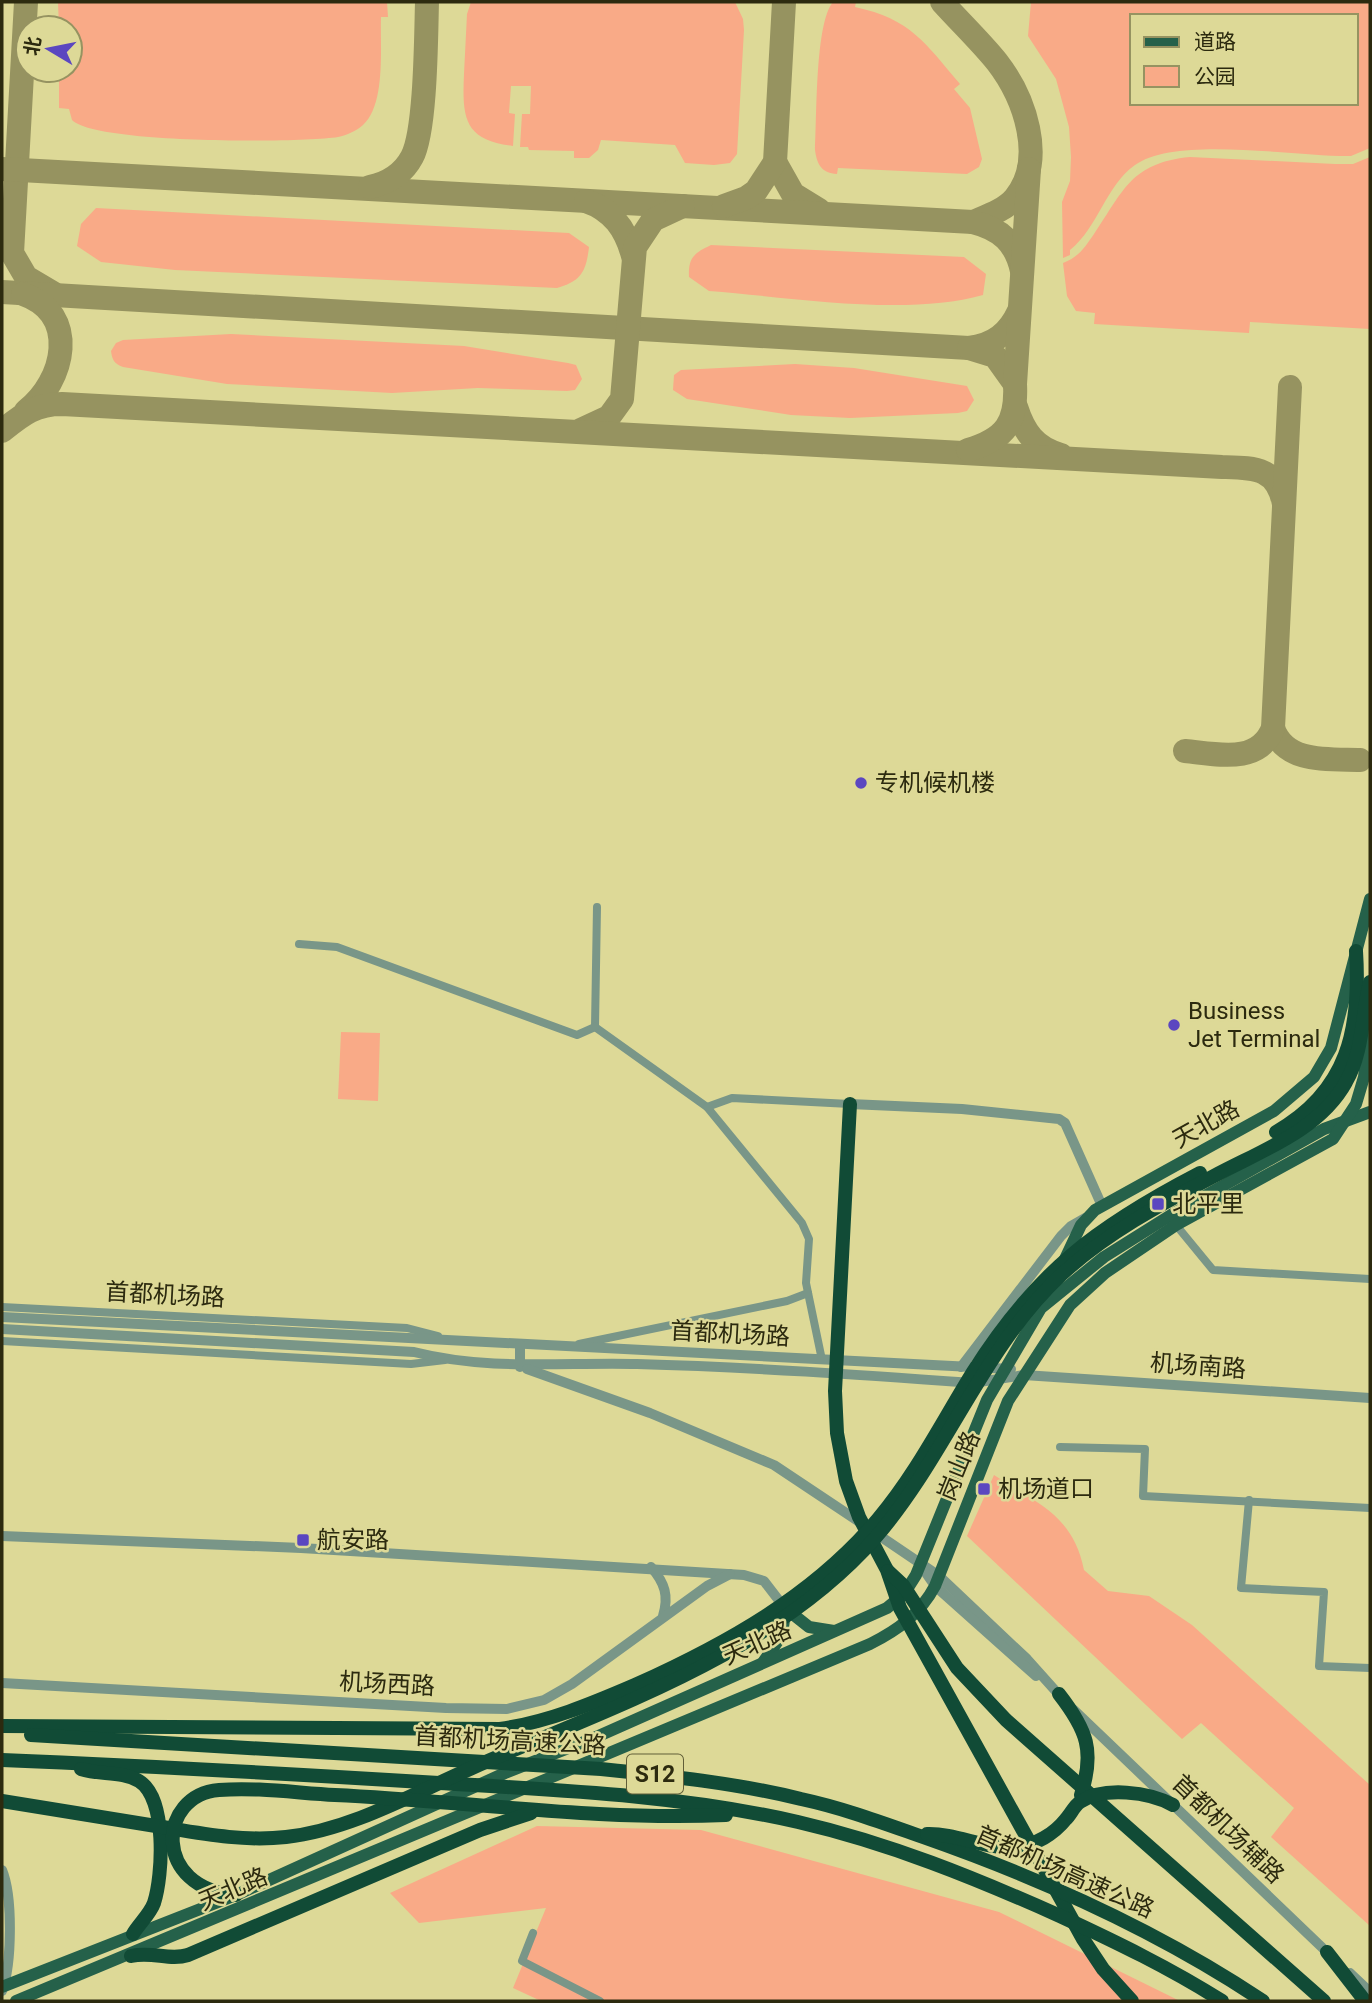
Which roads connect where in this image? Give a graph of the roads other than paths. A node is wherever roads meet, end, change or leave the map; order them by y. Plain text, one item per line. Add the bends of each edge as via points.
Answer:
1 (1370, 898) edge
2 (597, 907) dead end
3 (299, 944) dead end
4 (1356, 951) junction
5 (1370, 982) edge
6 (595, 1027) junction
7 (1370, 1029) edge
8 (1354, 1045) junction
9 (1367, 1079) edge
10 (850, 1104) junction
11 (707, 1107) junction
12 (1370, 1112) edge
13 (1347, 1121) junction
14 (1102, 1206) junction
15 (1086, 1218) junction
16 (1176, 1225) junction
17 (1370, 1279) edge
18 (807, 1293) junction
19 (2, 1307) edge
20 (1041, 1308) junction
21 (2, 1317) edge
22 (2, 1329) edge
23 (451, 1340) junction
24 (2, 1341) edge
25 (520, 1345) junction
26 (565, 1348) junction
27 (445, 1360) junction
28 (822, 1360) junction
29 (520, 1367) junction
30 (961, 1367) junction
31 (1007, 1367) junction
32 (1024, 1375) junction
33 (999, 1380) junction
34 (1370, 1398) edge
35 (1060, 1447) dead end
36 (1249, 1500) junction
37 (1370, 1508) edge
38 (2, 1536) edge
39 (921, 1566) junction
40 (651, 1567) junction
41 (887, 1570) junction
42 (730, 1574) junction
43 (937, 1581) junction
44 (785, 1608) junction
45 (663, 1616) junction
46 (837, 1631) junction
47 (754, 1668) junction
48 (1370, 1668) edge
49 (2, 1683) edge
50 (1059, 1694) junction
51 (2, 1726) edge
52 (2, 1734) edge
53 (2, 1759) edge
54 (53, 1762) junction
55 (2, 1801) edge
56 (1079, 1802) junction
57 (1173, 1805) junction
58 (560, 1811) junction
59 (758, 1814) junction
60 (911, 1833) junction
61 (2, 1870) edge
62 (236, 1895) junction
63 (533, 1933) dead end
64 (133, 1934) junction
65 (1326, 1952) junction
66 (131, 1956) junction
67 (2, 1988) edge
68 (1370, 1992) edge
69 (16, 2001) edge
70 (600, 2001) edge
71 (1132, 2001) edge
72 (1222, 2001) edge
73 (1263, 2001) edge
74 (1324, 2001) edge
75 (1365, 2001) edge

1 - 4 main road, 天北路
2 - 6 street
3 - 6 street via 337,947 578,1035
4 - 8 highway
4 - 14 main road, 天北路 via 1331,1048 1307,1085 1274,1111
5 - 8 highway
6 - 11 street
7 - 9 main road
8 - 51 highway via 1327,1092 1301,1116 1123,1215 1047,1274 1001,1330 923,1457 879,1518 835,1564 768,1616 658,1674 531,1724 474,1731
8 - 55 highway via 1345,1086 1316,1119 1152,1210 1062,1275 1009,1338 935,1457 876,1537 831,1583 738,1647 385,1806 293,1836 230,1837
9 - 13 main road
10 - 11 street via 732,1098
10 - 14 street via 1059,1119 1065,1123
10 - 41 highway via 835,1391 837,1433 852,1499
11 - 18 street via 807,1230
12 - 13 main road
13 - 16 main road via 1333,1139
13 - 20 main road, 天北路 via 1324,1129 1150,1227
14 - 15 main road, 天北路
15 - 20 main road, 天北路
15 - 30 street via 1061,1236
16 - 17 street via 1213,1270
16 - 32 main road via 1082,1293 1062,1315
18 - 26 street
18 - 28 street
19 - 23 street, 首都机场路 via 407,1328
20 - 31 main road, 天北路
21 - 23 street, 首都机场路
22 - 27 street, 首都机场路 via 414,1352
23 - 25 street, 首都机场路
24 - 27 street, 首都机场路 via 411,1364
25 - 26 street, 首都机场路
25 - 29 street
26 - 28 street, 首都机场路
27 - 29 street, 首都机场路
28 - 30 street, 首都机场路
29 - 33 street, 首都机场路 via 635,1364
29 - 39 street, 首都机场路 via 650,1413 774,1465
30 - 31 street, 首都机场路
31 - 32 street
31 - 33 main road, 岗山路
32 - 33 street, 首都机场路
32 - 34 street, 机场南路
32 - 43 main road, 岗山路 via 1008,1401
33 - 39 main road, 岗山路
35 - 36 street via 1145,1449 1143,1496
36 - 37 street
36 - 48 street via 1241,1588 1324,1592 1319,1666
38 - 40 street
39 - 43 street, 首都机场路
39 - 46 main road, 天北路 via 895,1602
40 - 42 street
40 - 45 street via 666,1590
41 - 71 highway via 900,1608 1083,1939
41 - 74 highway via 903,1585 957,1668 1006,1720
42 - 44 street via 764,1581
42 - 45 street, 机场西路
43 - 50 street, 首都机场辅路
43 - 66 main road, 天北路 via 912,1618 887,1636
44 - 46 main road via 809,1627
44 - 47 main road via 776,1648
45 - 49 street, 机场西路 via 553,1695 507,1709
46 - 47 main road, 天北路
47 - 62 main road, 天北路 via 505,1773
50 - 56 highway via 1080,1723 1089,1751 1088,1777
50 - 57 street, 首都机场辅路
52 - 60 highway, 首都机场高速公路 / S12 via 666,1775 802,1799
53 - 54 highway, 首都机场高速公路 / S12
54 - 59 highway, 首都机场高速公路 / S12 via 588,1793
54 - 64 highway via 138,1780 155,1801 156,1889 151,1909
56 - 57 highway via 1122,1793
56 - 60 highway via 1047,1837 1017,1847
57 - 65 street, 首都机场辅路
58 - 59 highway
58 - 62 highway via 208,1791 187,1805 177,1820 176,1861 195,1884
58 - 66 highway via 502,1821 182,1957 147,1952
59 - 72 highway, 首都机场高速公路 / S12 via 870,1842 980,1880 1151,1958
60 - 73 highway, 首都机场高速公路 / S12 via 1012,1871 1126,1922 1197,1958
61 - 67 street via 9,1899
62 - 64 main road, 天北路
63 - 70 street via 522,1961
64 - 67 main road, 天北路
65 - 68 street, 首都机场辅路
65 - 75 highway
66 - 69 main road, 天北路

